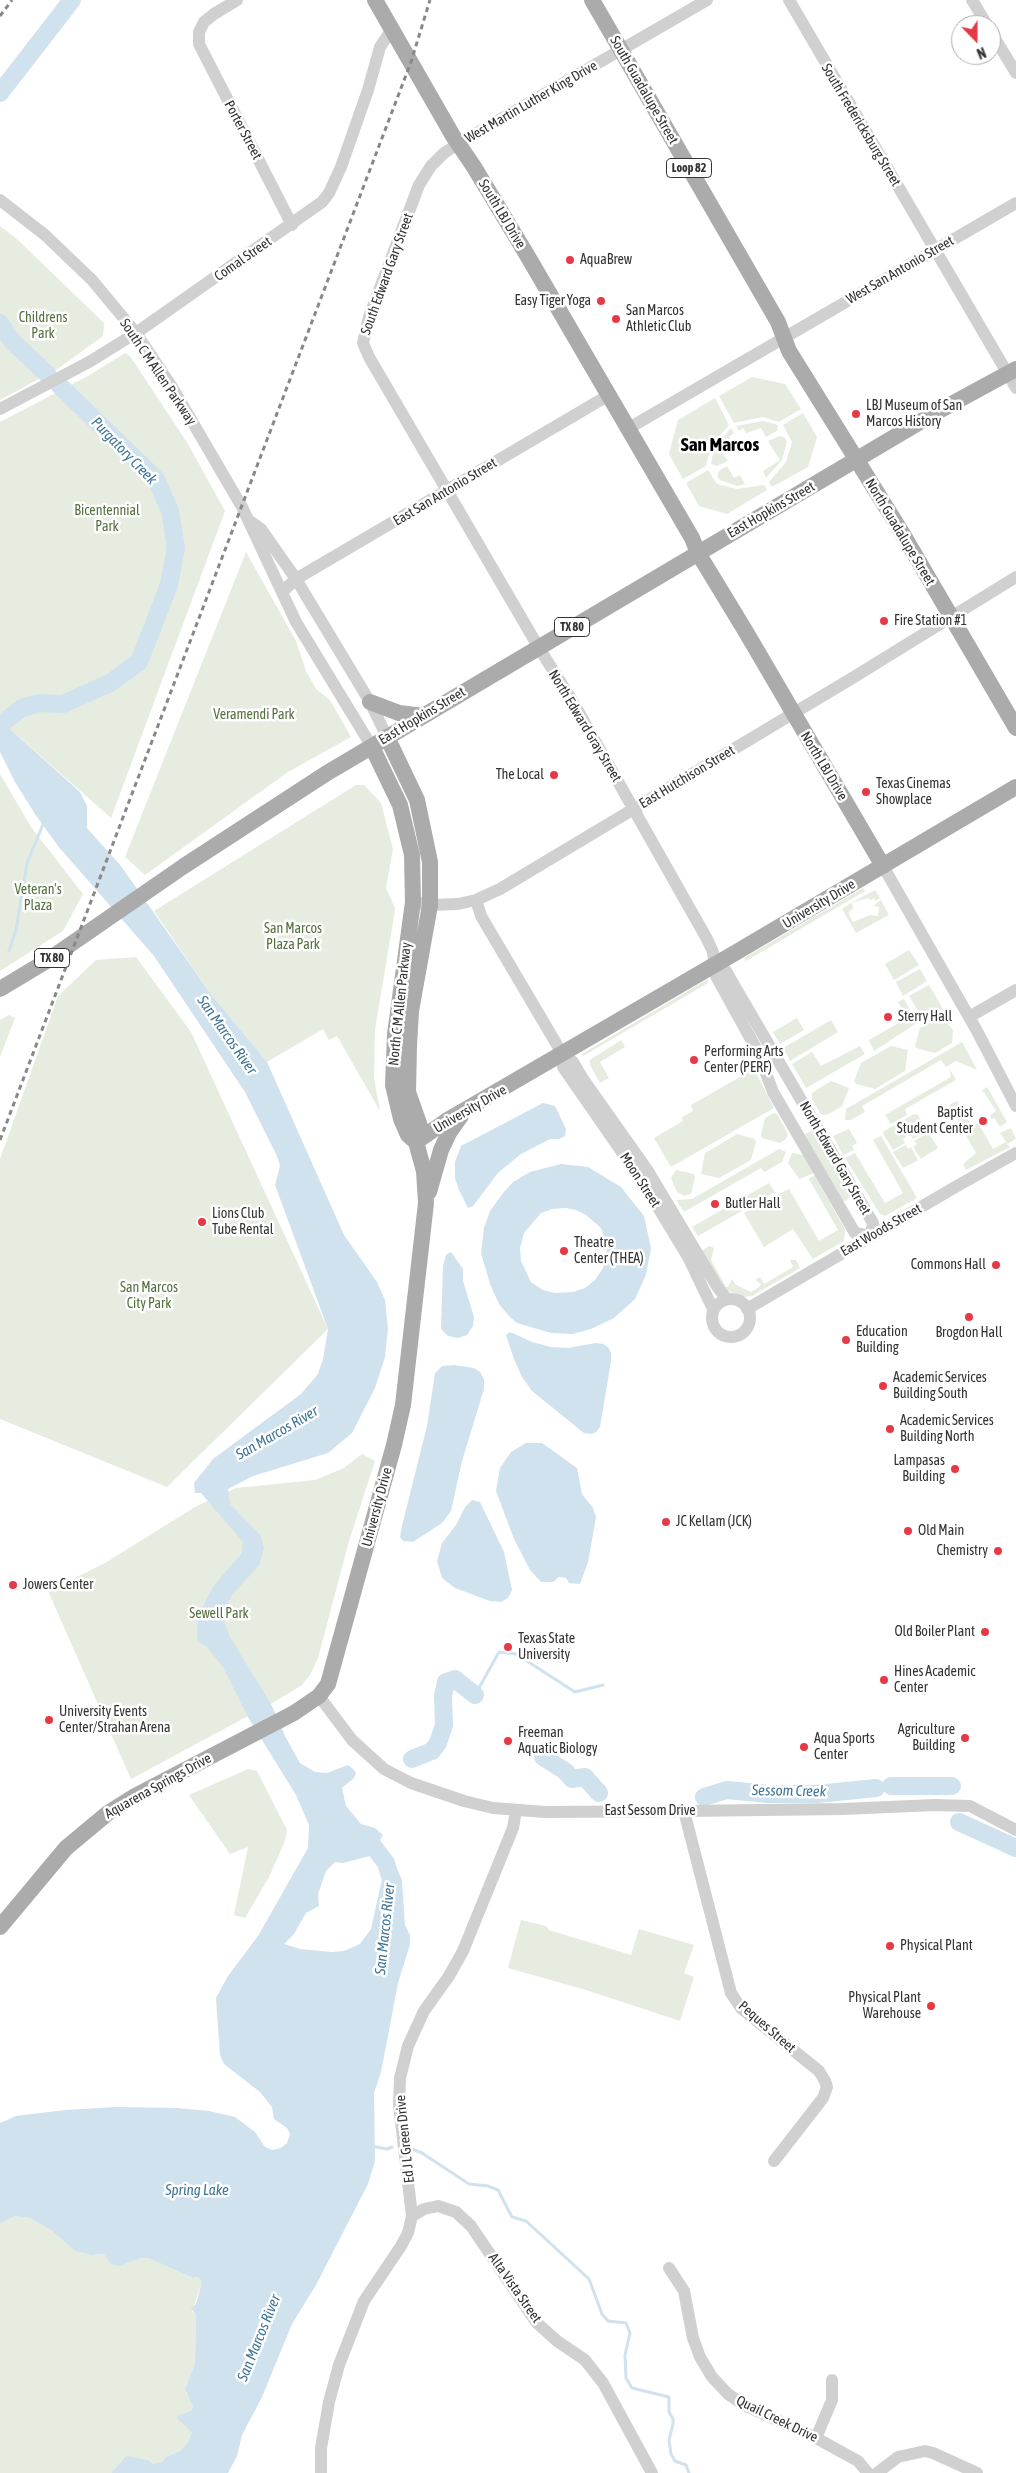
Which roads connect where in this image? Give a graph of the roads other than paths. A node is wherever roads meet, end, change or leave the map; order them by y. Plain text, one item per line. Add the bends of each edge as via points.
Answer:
1 (237, 0) edge
2 (374, 0) edge
3 (592, 0) edge
4 (707, 0) edge
5 (788, 0) edge
6 (972, 0) edge
7 (981, 15) edge
8 (392, 28) junction
9 (1001, 48) edge
10 (621, 50) junction
11 (1016, 73) edge
12 (458, 144) junction
13 (0, 200) edge
14 (1016, 203) edge
15 (292, 225) junction
16 (935, 250) junction
17 (136, 334) junction
18 (784, 337) junction
19 (1012, 371) edge
20 (1016, 388) edge
21 (609, 395) junction
22 (0, 409) edge
23 (629, 428) junction
24 (855, 460) junction
25 (448, 490) junction
26 (250, 521) junction
27 (698, 553) junction
28 (1016, 577) edge
29 (296, 579) junction
30 (283, 591) junction
31 (951, 618) junction
32 (539, 648) junction
33 (370, 702) junction
34 (793, 714) junction
35 (423, 716) junction
36 (1016, 728) edge
37 (387, 738) junction
38 (372, 747) junction
39 (1016, 787) edge
40 (634, 809) junction
41 (425, 830) junction
42 (408, 834) junction
43 (883, 866) junction
44 (476, 900) junction
45 (413, 902) junction
46 (430, 905) junction
47 (404, 961) junction
48 (420, 964) junction
49 (716, 964) junction
50 (0, 989) edge
51 (1016, 990) edge
52 (968, 1017) junction
53 (563, 1055) junction
54 (790, 1080) junction
55 (773, 1092) junction
56 (1016, 1106) edge
57 (466, 1110) junction
58 (416, 1142) junction
59 (1016, 1153) edge
60 (856, 1194) junction
61 (426, 1204) junction
62 (838, 1205) junction
63 (871, 1236) junction
64 (727, 1299) junction
65 (713, 1309) junction
66 (747, 1309) junction
67 (319, 1696) junction
68 (516, 1810) junction
69 (684, 1811) junction
70 (1016, 1830) edge
71 (0, 1927) edge
72 (774, 2161) dead end
73 (412, 2216) junction
74 (669, 2268) dead end
75 (832, 2380) dead end
76 (816, 2438) junction
77 (321, 2473) edge
78 (652, 2473) edge
79 (868, 2473) edge
80 (877, 2473) edge
81 (977, 2473) edge

1 - 15 street, Porter Street via 204,22 199,32 199,44
2 - 8 main road, South LBJ Drive
3 - 10 main road, South Guadalupe Street / Loop 82
4 - 10 street, West Martin Luther King Drive
5 - 16 street, South Fredericksburg Street
6 - 7 street
8 - 12 main road, South LBJ Drive
8 - 15 street, Comal Street via 380,47 368,90 329,193 314,210
9 - 11 street
10 - 12 street, West Martin Luther King Drive
10 - 18 main road, South Guadalupe Street / Loop 82
12 - 21 main road, South LBJ Drive
12 - 25 street, South Edward Gary Street via 431,166 419,185 369,318 363,343
13 - 17 street, South C M Allen Parkway via 45,235 92,280
14 - 16 street, West San Antonio Street
15 - 17 street, Comal Street
16 - 18 street, West San Antonio Street
16 - 19 street, South Fredericksburg Street
17 - 22 street, Comal Street
17 - 26 street, South C M Allen Parkway via 172,387
18 - 23 street
18 - 24 main road, North Guadalupe Street / Loop 82 via 789,351
19 - 20 street, South Fredericksburg Street
19 - 24 main road, East Hopkins Street
21 - 23 main road, South LBJ Drive
21 - 25 street, East San Antonio Street
23 - 27 main road, North LBJ Drive
24 - 27 main road, East Hopkins Street / TX 80
24 - 31 main road, North Guadalupe Street / Loop 82
25 - 29 street, East San Antonio Street
25 - 32 street, North Edward Gray Street
26 - 29 street, South C M Allen Parkway via 261,529
26 - 30 street, South C M Allen Parkway
27 - 32 main road, East Hopkins Street / TX 80
27 - 34 main road, North LBJ Drive
28 - 31 street, East Hutchison Street
29 - 30 street, East San Antonio Street
29 - 33 street, North C M Allen Parkway
30 - 38 street, North C M Allen Parkway via 296,622
31 - 34 street, East Hutchison Street
31 - 36 main road, North Guadalupe Street / Loop 82
32 - 35 main road, East Hopkins Street / TX 80
32 - 40 street, North Edward Gray Street
33 - 35 main road via 399,713
33 - 37 street, North C M Allen Parkway
34 - 40 street, East Hutchison Street
34 - 43 main road, North LBJ Drive
35 - 37 main road, East Hopkins Street / TX 80
37 - 38 main road, East Hopkins Street / TX 80
37 - 41 main road, North C M Allen Parkway via 414,793
38 - 42 main road, North C M Allen Parkway via 392,785
38 - 50 main road, East Hopkins Street / TX 80 via 290,796
39 - 43 main road, University Drive
40 - 44 street, East Hutchison Street
40 - 49 street, North Edward Gray Street via 707,939
41 - 42 main road
41 - 46 main road, North C M Allen Parkway via 430,862
42 - 45 main road, North C M Allen Parkway via 414,876
43 - 49 main road, University Drive
43 - 52 street, North LBJ Drive
44 - 46 street, East Hutchison Street
44 - 53 street, Moon Street via 481,916
45 - 46 street, East Hutchison Street
45 - 47 main road, North C M Allen Parkway
46 - 48 main road, North C M Allen Parkway
47 - 48 main road
47 - 58 main road, North C M Allen Parkway via 395,1034 393,1085 401,1119 408,1135
48 - 58 main road, North C M Allen Parkway via 412,1011 407,1083 421,1129
49 - 53 main road, University Drive
49 - 54 street, North Edward Gary Street via 726,971
49 - 55 street, North Edward Gary Street via 716,976 758,1052
51 - 52 street
52 - 56 street, North LBJ Drive
53 - 57 main road, University Drive
53 - 64 street, Moon Street via 573,1062 648,1171
53 - 65 street, Moon Street via 563,1067 642,1181 688,1257
54 - 55 street via 785,1091
54 - 60 street, North Edward Gary Street
55 - 62 street, North Edward Gary Street
57 - 58 main road, University Drive
57 - 61 main road via 442,1146
58 - 61 main road, University Drive via 424,1171
59 - 63 street, East Woods Street
60 - 62 street via 851,1204
60 - 63 street, North Edward Gary Street via 874,1225
61 - 67 main road, University Drive via 398,1430 335,1666
62 - 63 street, North Edward Gary Street via 856,1235
63 - 66 street, East Woods Street
64 - 65 street
64 - 66 street via 741,1302
65 - 66 street via 712,1319 717,1331 731,1337 747,1328 750,1320
67 - 68 street, East Sessom Drive via 352,1740 395,1776 464,1801
67 - 71 main road, Aquarena Springs Drive via 294,1713 108,1813 66,1848
68 - 69 street, East Sessom Drive
68 - 73 street, Ed J L Green Drive via 513,1828 463,1951 424,2011 406,2054 400,2078 399,2105
69 - 70 street, East Sessom Drive via 970,1806
69 - 72 street, Peques Street via 730,1993 741,2008 826,2081 823,2098
73 - 77 street, Ed J L Green Drive via 401,2246 364,2301 339,2365 329,2402
73 - 78 street, Alta Vista Street via 424,2208 438,2206 456,2212 471,2226 536,2322 585,2360 603,2383
74 - 76 street, Quail Creek Drive via 684,2291 695,2346 720,2387 744,2405
75 - 76 street via 832,2400
76 - 79 street, Quail Creek Drive via 858,2461
80 - 81 street via 898,2457 925,2451

